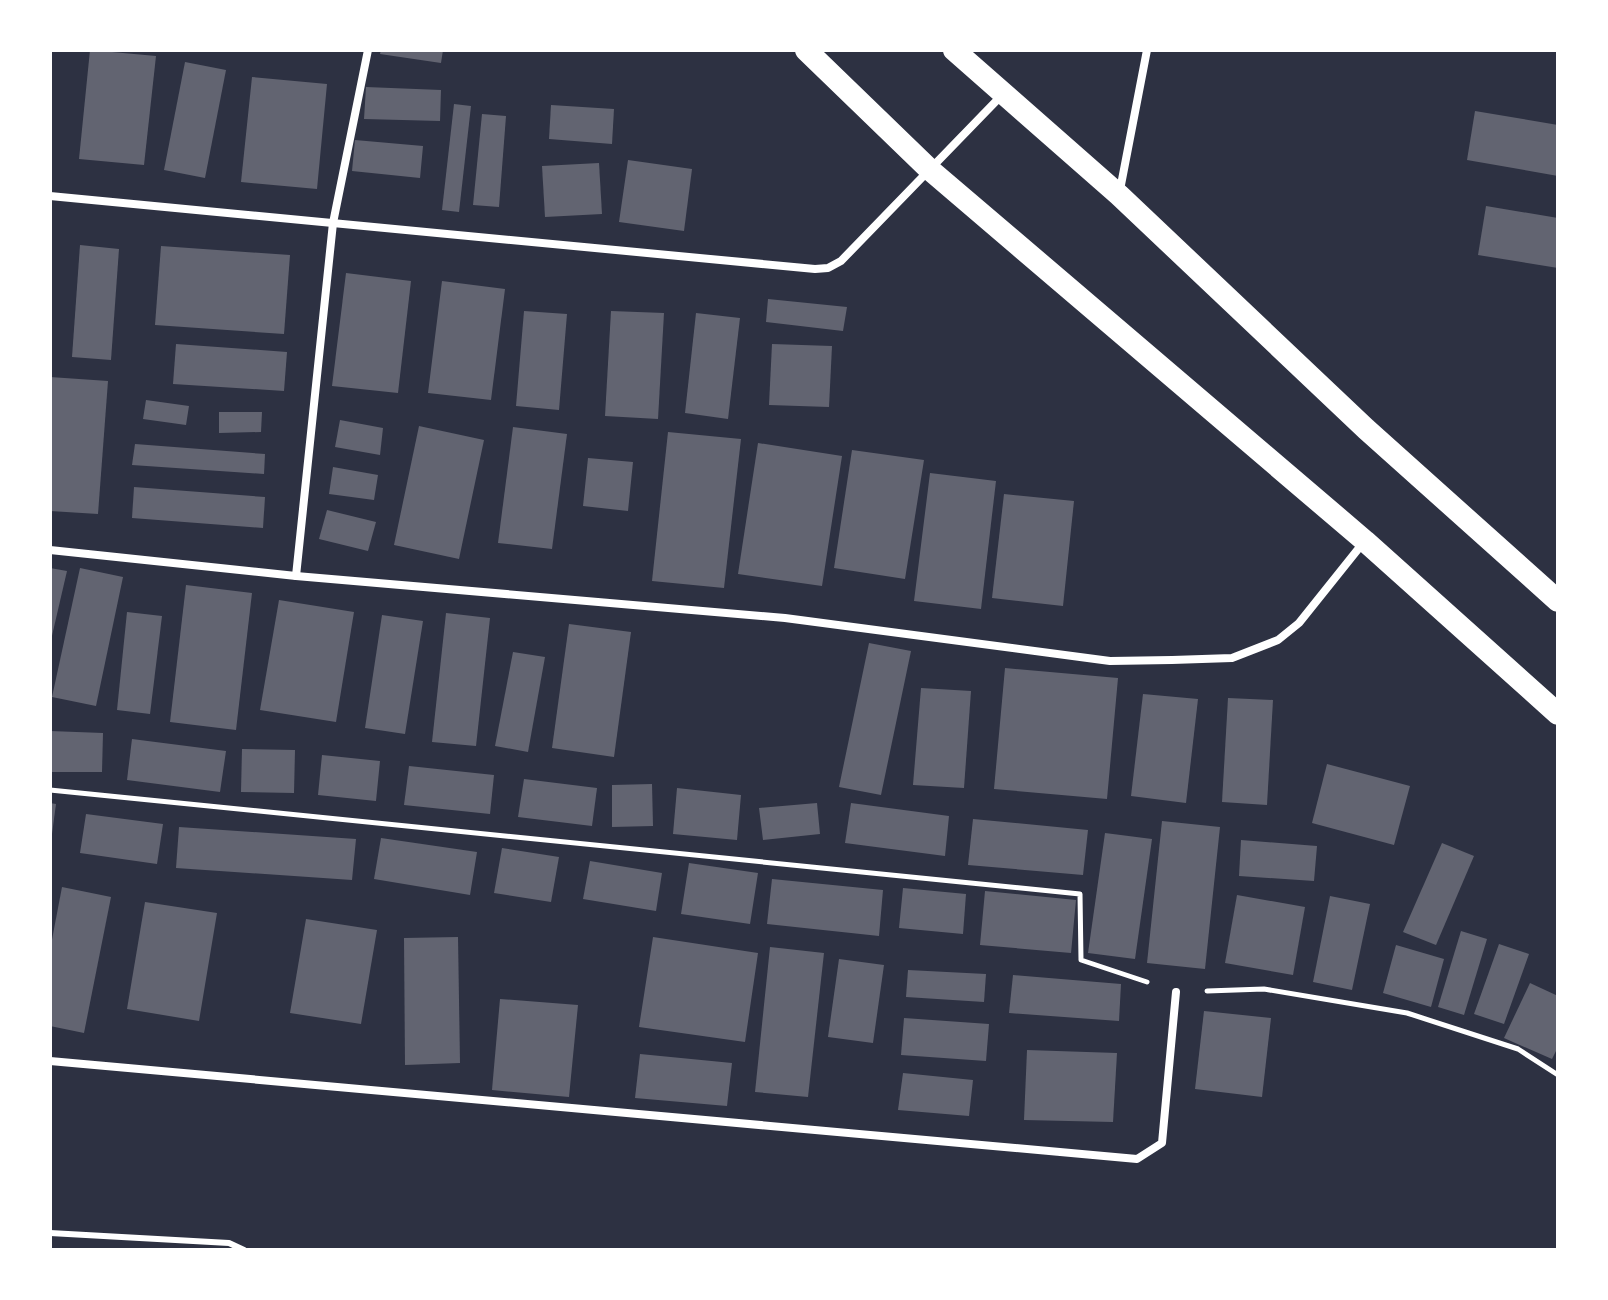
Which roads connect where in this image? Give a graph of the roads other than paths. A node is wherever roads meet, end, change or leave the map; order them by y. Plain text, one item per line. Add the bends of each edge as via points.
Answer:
1 (368, 50) edge
2 (806, 50) edge
3 (1147, 50) edge
4 (956, 51) edge
5 (1004, 94) junction
6 (929, 169) junction
7 (1119, 195) junction
8 (50, 196) edge
9 (333, 223) junction
10 (1365, 541) junction
11 (50, 550) edge
12 (296, 576) junction
13 (1558, 601) edge
14 (1558, 714) edge
15 (1176, 992) road end
16 (50, 1061) edge
17 (50, 1233) edge
18 (244, 1250) edge

1 - 9 street
2 - 6 highway
3 - 7 street
4 - 5 highway
5 - 6 street
5 - 7 highway
6 - 9 street via 841,261 828,268
6 - 10 highway
7 - 13 highway via 1366,429
8 - 9 street
9 - 12 street
10 - 12 street via 1299,623 1278,640 1232,658 1172,660 1110,661 785,618
10 - 14 highway
11 - 12 street
15 - 16 street via 1162,1143 1137,1159
17 - 18 lane via 229,1243

